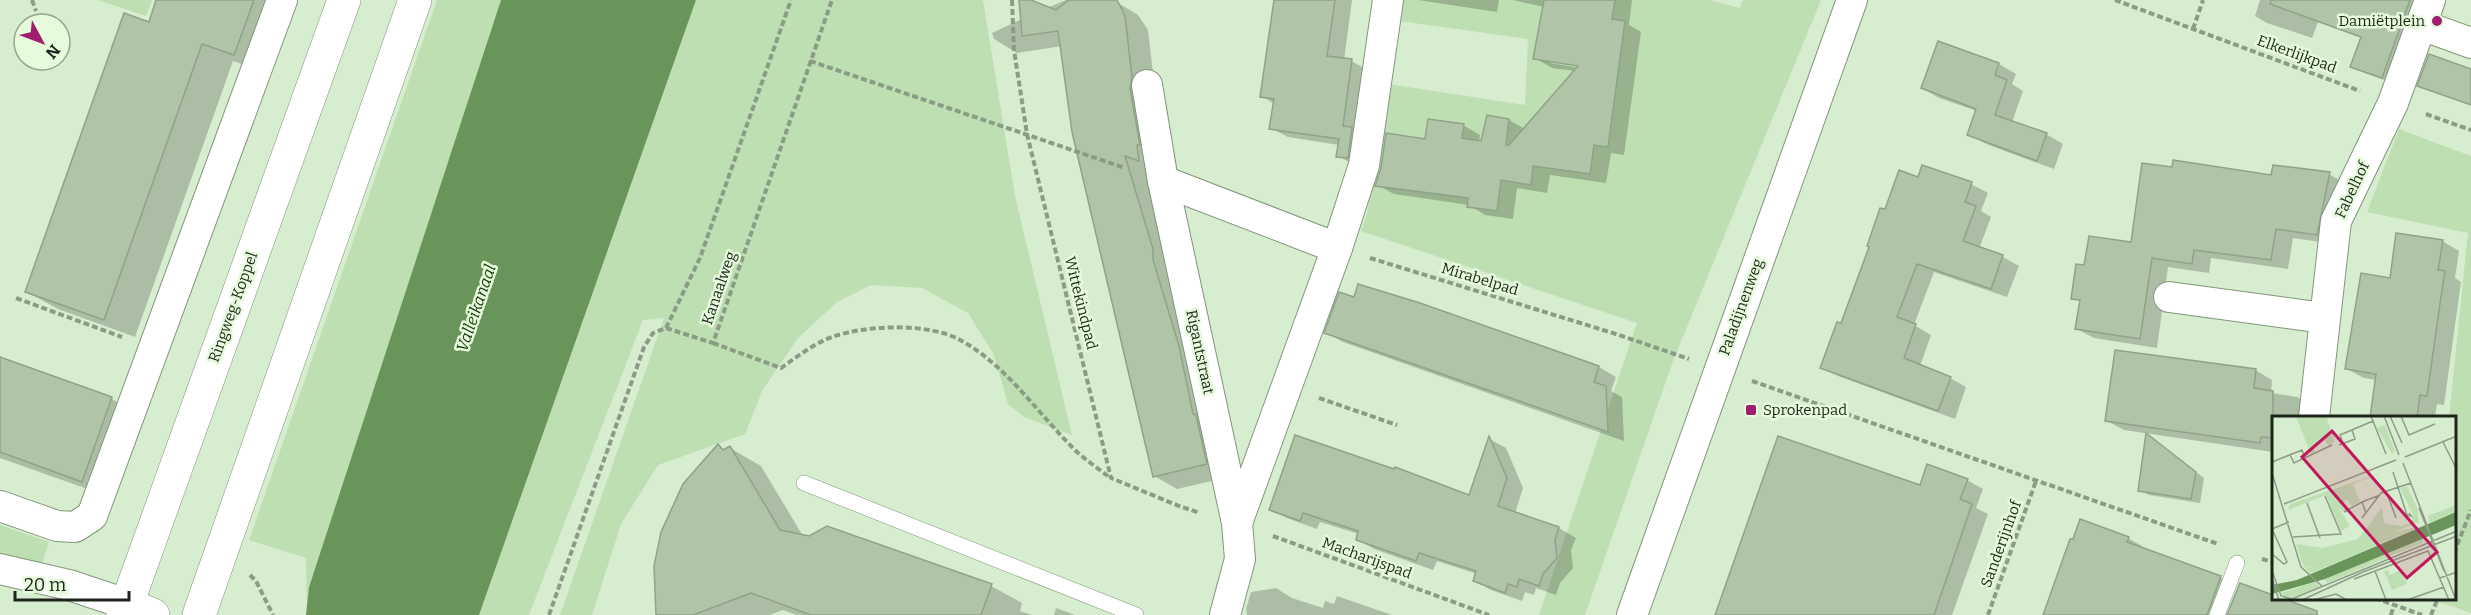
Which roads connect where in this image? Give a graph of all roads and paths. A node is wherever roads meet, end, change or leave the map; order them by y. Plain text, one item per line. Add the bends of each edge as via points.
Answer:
1 (32, 0) edge
2 (282, 0) edge
3 (344, 0) edge
4 (415, 0) edge
5 (791, 0) edge
6 (832, 0) edge
7 (1012, 0) edge
8 (1388, 0) edge
9 (1852, 0) edge
10 (2115, 0) edge
11 (2203, 0) edge
12 (36, 11) dead end
13 (2425, 12) edge
14 (2193, 29) junction
15 (2471, 43) edge
16 (810, 61) junction
17 (1147, 85) dead end
18 (2393, 103) junction
19 (2471, 130) edge
20 (1028, 134) junction
21 (1163, 181) junction
22 (1337, 248) junction
23 (2169, 297) dead end
24 (16, 298) dead end
25 (2324, 318) junction
26 (666, 328) junction
27 (713, 343) junction
28 (153, 348) junction
29 (1719, 369) junction
30 (1288, 387) junction
31 (2314, 416) edge
32 (1397, 425) dead end
33 (1111, 478) junction
34 (2036, 481) junction
35 (804, 483) dead end
36 (0, 506) edge
37 (2471, 510) edge
38 (1237, 524) junction
39 (2220, 544) dead end
40 (2456, 549) edge
41 (2252, 555) dead end
42 (2272, 562) edge
43 (2237, 563) dead end
44 (0, 569) edge
45 (2380, 600) edge
46 (2437, 600) edge
47 (2394, 605) junction
48 (134, 611) edge
49 (199, 615) edge
50 (549, 615) edge
51 (1136, 615) edge
52 (1225, 615) edge
53 (1489, 615) edge
54 (1632, 615) edge
55 (1988, 615) edge
56 (2217, 615) edge
57 (2391, 615) edge
58 (2422, 615) edge
59 (2431, 615) edge

1 - 12 path
2 - 28 street
3 - 48 main road, Ringweg-Koppel
4 - 49 main road
5 - 26 path via 700,258
6 - 16 path, Kanaalweg
7 - 20 path, Wittekindpad via 1014,50
8 - 22 street, Rigantstraat via 1364,165
9 - 29 street, Paladijnenweg
10 - 14 path, Elkerlijkpad
11 - 14 path
13 - 15 street
13 - 18 street
14 - 18 path, Elkerlijkpad
16 - 20 path
16 - 27 path, Kanaalweg
17 - 21 street, Rigantstraat
18 - 19 path, Elkerlijkpad
18 - 25 street, Fabelhof via 2336,221
20 - 21 path
20 - 33 path, Wittekindpad
21 - 22 street
21 - 38 street, Rigantstraat
22 - 29 path, Mirabelpad
22 - 30 street, Rigantstraat
23 - 25 street
24 - 28 path
25 - 31 street, Fabelhof
26 - 27 path, Kanaalweg
26 - 50 path via 653,333 644,347
27 - 33 path via 781,368 830,338 856,331 922,329 961,340 1000,370 1078,453
28 - 36 street via 92,516 75,527 57,526
29 - 34 path
29 - 54 street, Paladijnenweg
30 - 32 path
30 - 38 street, Rigantstraat
33 - 38 path
34 - 39 path
34 - 55 path, Sanderijnhof
35 - 51 lane
37 - 40 path
38 - 52 street, Rigantstraat via 1240,559
38 - 53 path, Macharijspad
41 - 42 path
43 - 56 lane
44 - 48 street via 69,585
45 - 47 path
46 - 59 path
47 - 57 path
47 - 58 path

